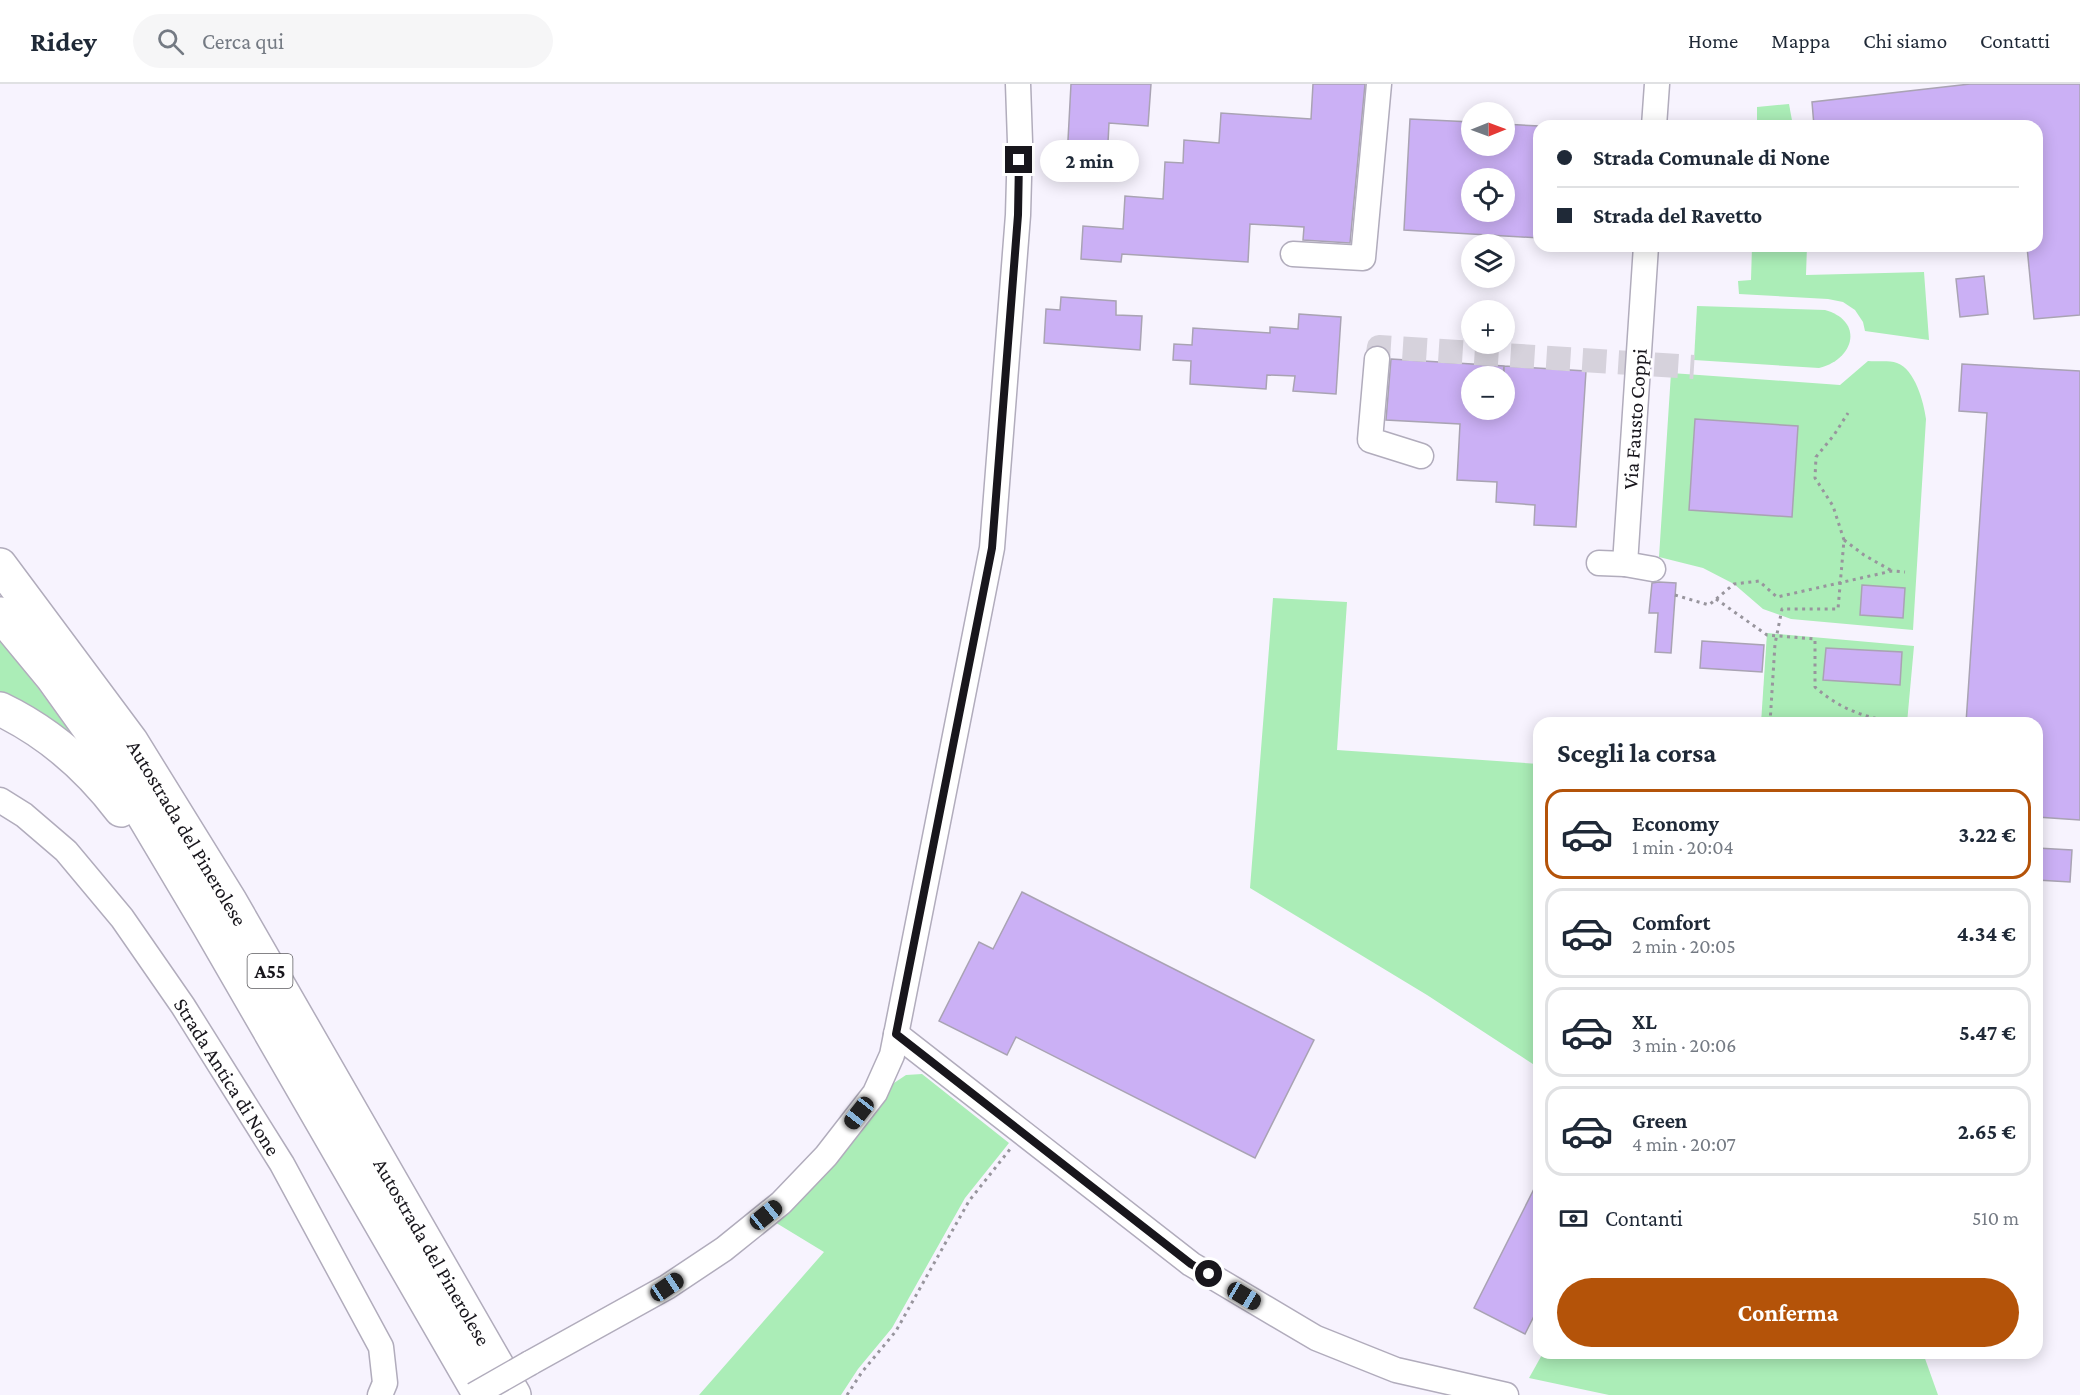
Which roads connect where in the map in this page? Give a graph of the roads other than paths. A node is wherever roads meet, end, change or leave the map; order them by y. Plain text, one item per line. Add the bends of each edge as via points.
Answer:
1 (1018, 84) edge
2 (1379, 84) edge
3 (1657, 84) edge
4 (1654, 120) edge
5 (1646, 252) edge
6 (1293, 254) dead end
7 (1377, 359) dead end
8 (1421, 456) dead end
9 (1599, 563) dead end
10 (1625, 564) junction
11 (0, 565) edge
12 (1653, 569) dead end
13 (0, 614) edge
14 (0, 709) edge
15 (0, 800) edge
16 (208, 924) junction
17 (896, 1034) junction
18 (1498, 1394) edge
19 (380, 1395) edge
20 (474, 1395) edge
21 (480, 1395) edge
22 (514, 1395) edge

1 - 17 street via 1018,215 992,548
2 - 6 street via 1363,258
3 - 4 street
5 - 10 street, Via Fausto Coppi
7 - 8 street via 1370,440
9 - 10 street
10 - 12 street
11 - 22 highway, Autostrada del Pinerolese / A55 via 131,741 230,901
13 - 16 highway, Autostrada del Pinerolese / A55 via 105,751
14 - 16 highway via 74,757 102,786
15 - 19 street, Strada Antica di None via 66,850 122,918 183,1006 282,1164 381,1347 385,1383
16 - 21 highway, Autostrada del Pinerolese / A55
17 - 18 street via 1191,1264 1316,1338 1396,1370
17 - 20 street, bridge via 892,1055 875,1093 826,1156 781,1203 724,1249 667,1287

